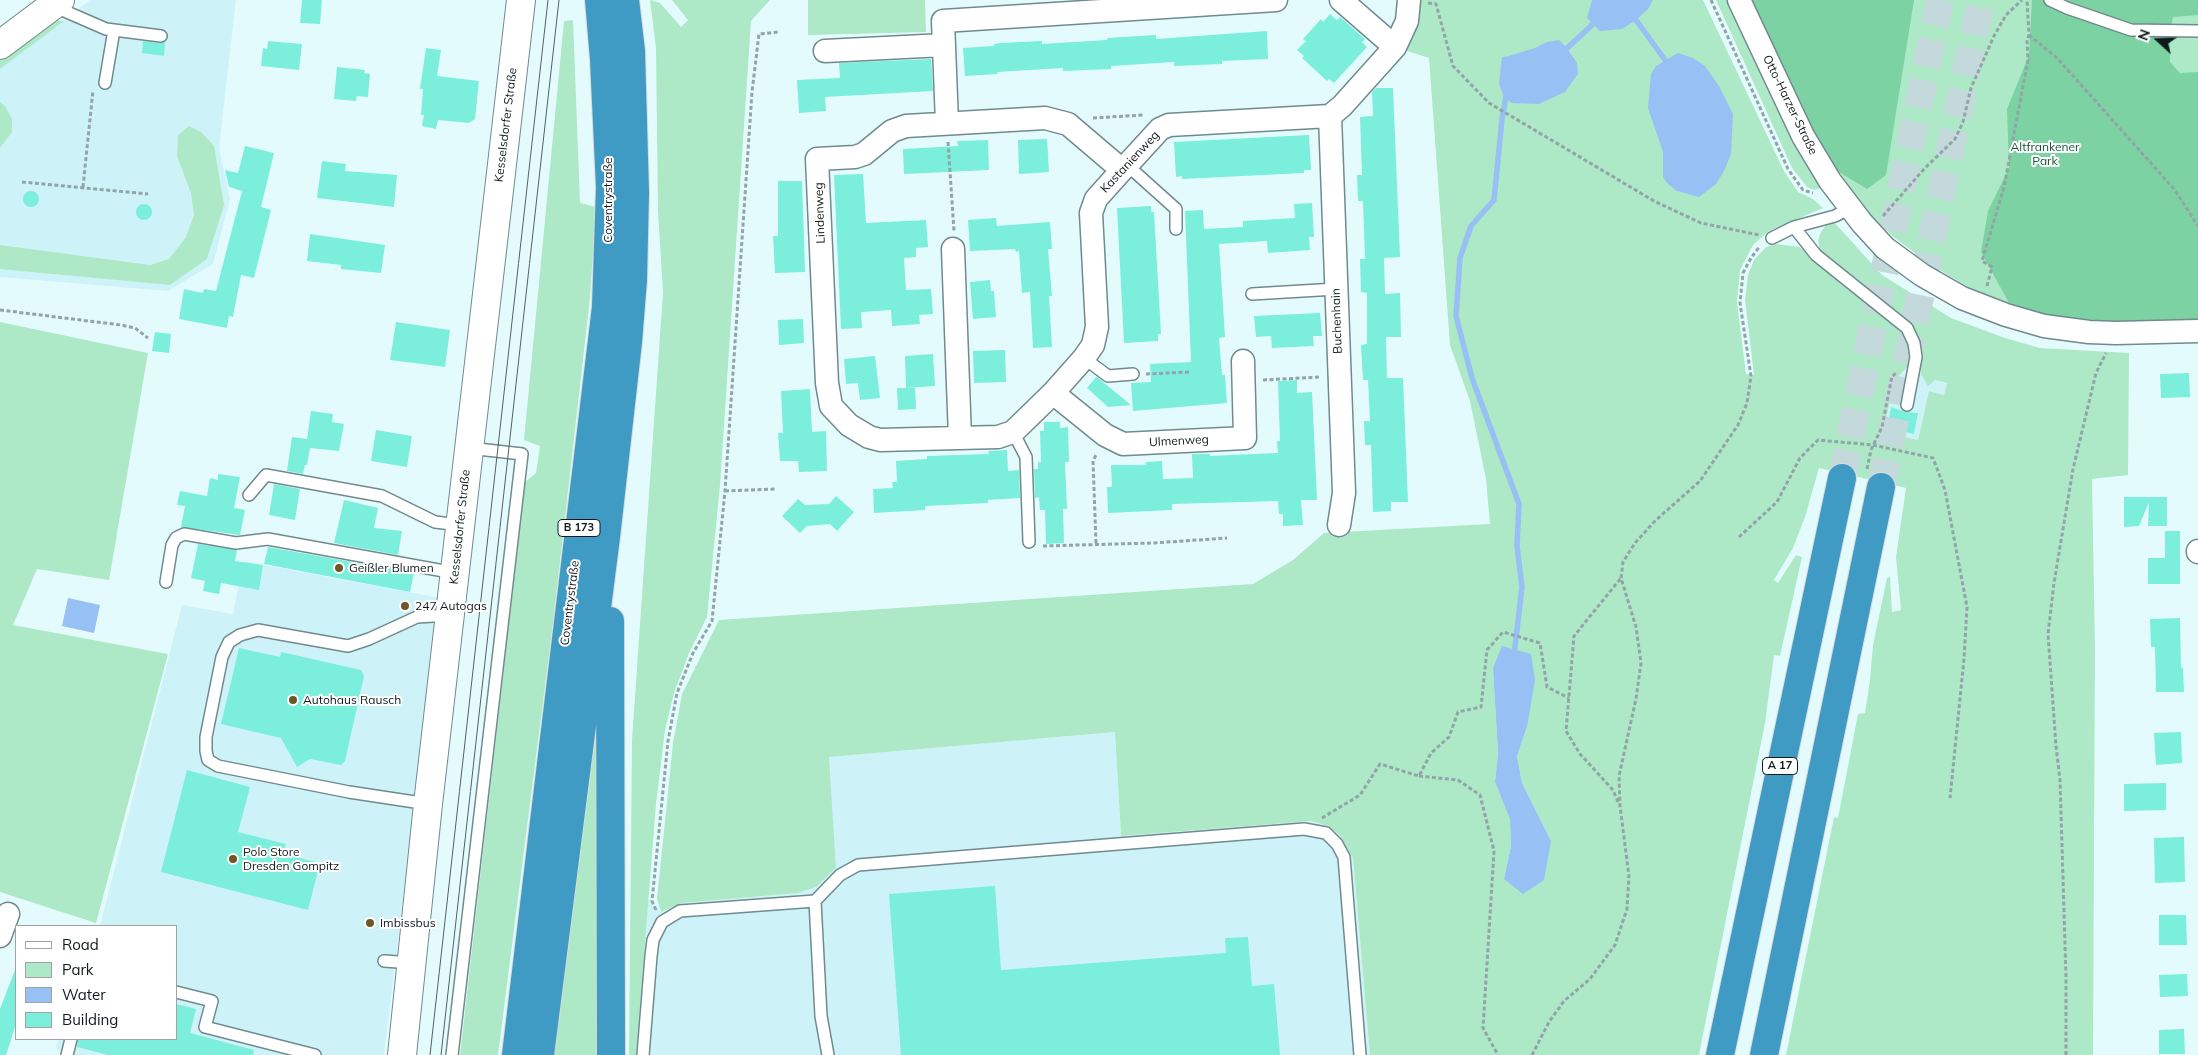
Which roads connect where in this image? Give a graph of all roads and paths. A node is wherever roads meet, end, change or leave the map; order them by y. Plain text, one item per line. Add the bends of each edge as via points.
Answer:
1 (521, 0) edge
2 (599, 0) edge
3 (625, 0) edge
4 (1276, 0) edge
5 (1341, 0) edge
6 (1409, 0) edge
7 (1739, 0) edge
8 (2022, 0) edge
9 (2027, 0) edge
10 (2050, 0) edge
11 (57, 3) edge
12 (1436, 4) dead end
13 (114, 30) junction
14 (2198, 31) edge
15 (778, 32) dead end
16 (2029, 35) junction
17 (161, 36) dead end
18 (0, 45) edge
19 (944, 46) junction
20 (1395, 47) junction
21 (825, 51) dead end
22 (105, 83) dead end
23 (93, 90) dead end
24 (1330, 116) junction
25 (947, 123) junction
26 (1068, 124) junction
27 (1169, 125) junction
28 (1124, 168) junction
29 (22, 182) dead end
30 (83, 187) junction
31 (148, 194) dead end
32 (1856, 215) junction
33 (2198, 226) edge
34 (1794, 227) junction
35 (1176, 229) dead end
36 (1772, 238) junction
37 (952, 249) joint
38 (1336, 290) junction
39 (1252, 294) dead end
40 (1981, 306) junction
41 (0, 310) edge
42 (2198, 331) edge
43 (2116, 334) junction
44 (148, 338) dead end
45 (1084, 358) junction
46 (1244, 371) joint
47 (1190, 372) dead end
48 (1133, 374) joint
49 (1339, 375) junction
50 (1892, 376) dead end
51 (1053, 393) junction
52 (1907, 405) dead end
53 (1013, 432) junction
54 (1105, 435) junction
55 (960, 438) junction
56 (1873, 445) junction
57 (469, 448) junction
58 (1863, 481) junction
59 (775, 489) dead end
60 (724, 491) junction
61 (249, 495) dead end
62 (460, 525) junction
63 (1339, 525) dead end
64 (606, 537) junction
65 (1739, 537) dead end
66 (1227, 538) dead end
67 (1029, 542) joint
68 (1096, 543) junction
69 (455, 573) junction
70 (1621, 578) junction
71 (166, 582) dead end
72 (450, 615) junction
73 (1569, 698) junction
74 (1419, 776) junction
75 (1950, 798) dead end
76 (428, 804) junction
77 (1620, 806) junction
78 (1304, 828) junction
79 (816, 901) junction
80 (8, 914) dead end
81 (662, 922) junction
82 (0, 936) edge
83 (384, 961) dead end
84 (412, 963) junction
85 (178, 992) edge
86 (71, 1040) edge
87 (67, 1055) edge
88 (315, 1055) edge
89 (402, 1055) edge
90 (452, 1055) edge
91 (516, 1055) edge
92 (540, 1055) edge
93 (611, 1055) edge
94 (642, 1055) edge
95 (828, 1055) edge
96 (1360, 1055) edge
97 (1498, 1055) edge
98 (1532, 1055) edge
99 (1720, 1055) edge
100 (1764, 1055) edge
101 (2066, 1055) edge

1 - 57 street, Kesselsdorfer Straße
2 - 91 highway, Coventrystraße / B 173 via 610,187 606,307
3 - 64 highway, B 173 via 631,51 633,280
4 - 19 street via 943,21
5 - 20 street
6 - 20 street via 1408,21
7 - 32 street, Otto-Harzer-Straße via 1803,136 1830,181
8 - 32 path via 2006,15 1994,36 1955,139 1925,168 1885,216
9 - 16 path
10 - 14 lane via 2131,30
11 - 13 lane via 72,15
11 - 18 street
12 - 36 path via 1453,66 1489,103 1654,201 1700,222
13 - 17 lane
13 - 22 lane
15 - 60 path via 759,34
16 - 33 path via 2057,58 2174,188
16 - 40 path via 2026,40 2028,60 2004,187 1982,261 1992,267
19 - 21 street
19 - 25 street
20 - 24 street
23 - 30 path
24 - 27 street, Kastanienweg
24 - 38 street, Buchenhain
25 - 26 street, Lindenweg via 1044,118
25 - 37 path
25 - 55 street, Lindenweg via 906,126 892,131 864,154 855,157 817,159 826,383 831,406 849,425 869,437 880,440
26 - 27 path via 1075,119 1160,114
26 - 28 street, Lindenweg
27 - 28 street, Kastanienweg via 1160,129
28 - 35 lane via 1176,209
28 - 45 street, Kastanienweg via 1096,199 1091,213 1097,327
29 - 30 path
30 - 31 path
32 - 34 lane via 1835,216
32 - 40 street, Otto-Harzer-Straße via 1885,248 1922,275
34 - 36 lane
34 - 52 lane via 1816,255 1906,328 1914,343 1916,357
36 - 70 path via 1758,247 1744,273 1740,303 1750,376 1747,403 1738,425 1700,481 1635,543 1623,562
37 - 55 street
38 - 39 lane
38 - 49 street, Buchenhain
40 - 43 street, Otto-Harzer-Straße via 2044,326
41 - 44 path via 121,325 135,328
42 - 43 street, Otto-Harzer-Straße
43 - 101 path via 2096,373 2073,469 2048,634 2060,780
45 - 48 lane via 1108,376
45 - 51 street, Kastanienweg
46 - 49 path
46 - 54 street, Ulmenweg via 1244,438 1123,444
47 - 48 path
49 - 63 street, Buchenhain via 1344,494
50 - 56 path via 1882,427
51 - 53 street, Kastanienweg
51 - 54 street, Ulmenweg
53 - 55 street via 998,437
53 - 67 lane via 1026,457
54 - 68 path via 1093,461
56 - 58 path
56 - 65 path via 1818,440 1800,458 1777,502
56 - 75 path via 1933,458 1945,490 1967,607
57 - 62 street, Kesselsdorfer Straße
57 - 90 lane via 522,454
58 - 99 highway, A 17
58 - 100 highway
59 - 60 path
60 - 81 path via 712,621 677,693 668,741 652,900
61 - 62 lane via 266,475 382,496 435,522
62 - 69 street, Kesselsdorfer Straße
64 - 92 highway, B 173
64 - 93 highway via 610,613
66 - 68 path
67 - 68 path via 1042,546
69 - 71 lane via 268,539 236,543 184,534 172,545
69 - 72 street, Kesselsdorfer Straße
70 - 73 path via 1574,636
70 - 77 path via 1636,627 1641,663 1619,776
72 - 76 street, Kesselsdorfer Straße
72 - 76 lane via 417,617 348,646 258,630 240,635 229,642 222,657 206,737 208,760 218,766
73 - 74 path via 1547,687 1540,644 1503,632 1487,650 1482,707 1458,712 1449,738 1430,753
73 - 77 path via 1566,731 1580,754 1613,790
74 - 78 path via 1380,764 1360,795
74 - 97 path via 1458,780 1480,795 1494,851 1483,1028
76 - 84 street, Kesselsdorfer Straße
77 - 98 path via 1629,876 1627,909 1615,945 1590,980 1564,1001
78 - 79 lane via 858,865 840,875
78 - 96 lane via 1326,833 1344,857
79 - 81 lane via 680,911
79 - 95 lane via 821,1016
80 - 82 street
81 - 94 lane via 650,956
83 - 84 lane
84 - 89 street, Kesselsdorfer Straße
85 - 88 lane via 212,1001 205,1027
86 - 87 lane

